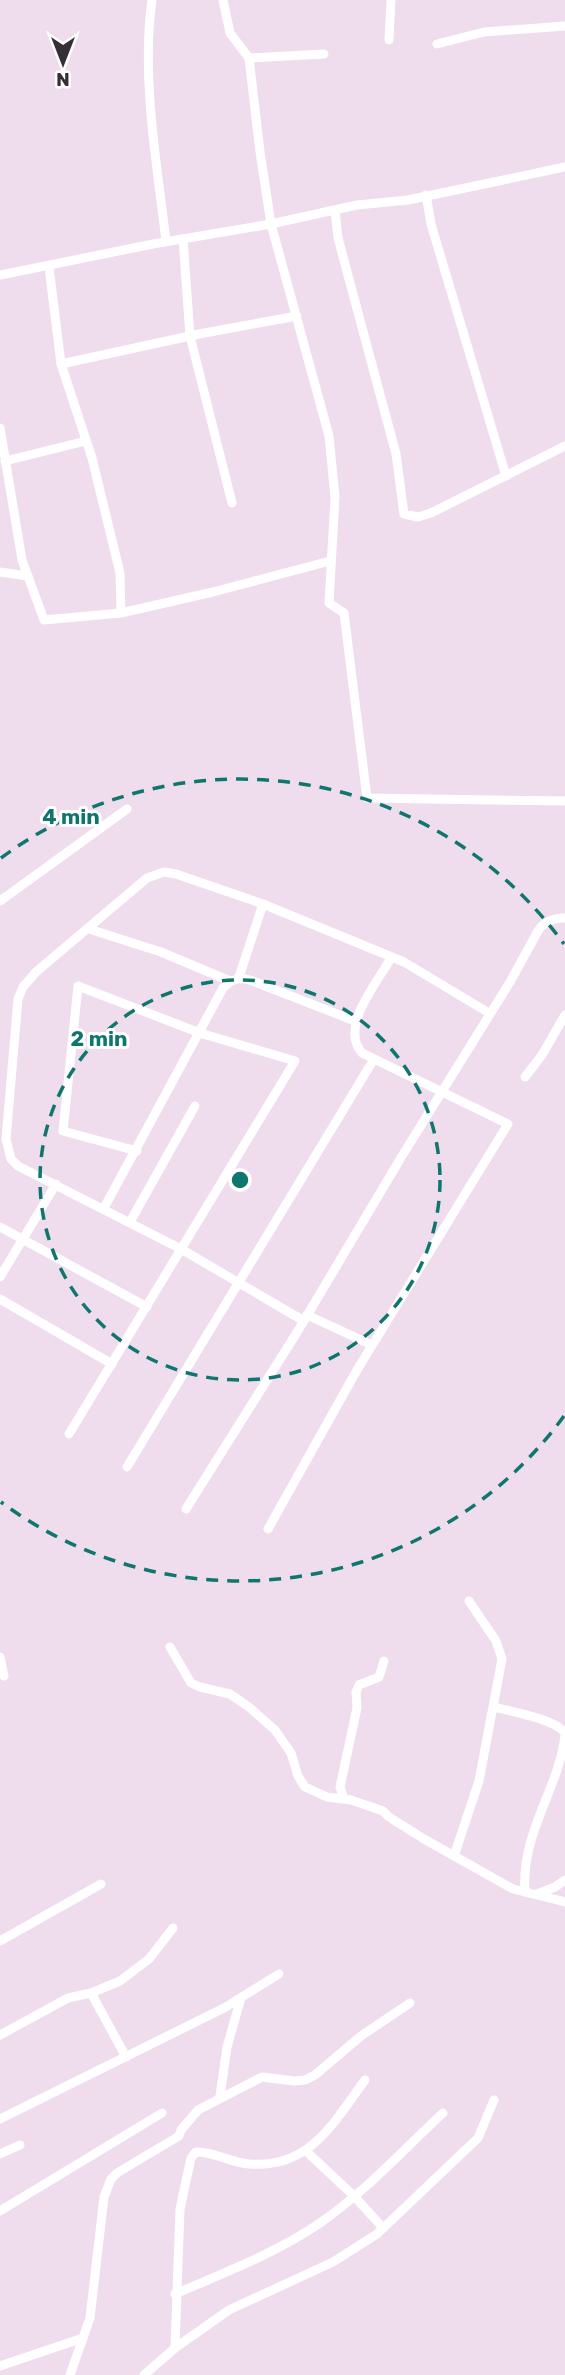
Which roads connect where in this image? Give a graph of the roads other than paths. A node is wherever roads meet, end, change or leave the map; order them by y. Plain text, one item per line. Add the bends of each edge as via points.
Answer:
1 (152, 0) edge
2 (223, 0) edge
3 (391, 0) edge
4 (565, 26) edge
5 (389, 40) dead end
6 (437, 44) dead end
7 (324, 54) dead end
8 (249, 58) junction
9 (565, 167) edge
10 (426, 195) junction
11 (335, 210) junction
12 (271, 224) junction
13 (183, 239) junction
14 (166, 242) junction
15 (49, 267) junction
16 (0, 275) edge
17 (297, 316) junction
18 (190, 335) junction
19 (61, 364) junction
20 (0, 428) edge
21 (86, 441) junction
22 (565, 446) edge
23 (5, 461) junction
24 (506, 476) junction
25 (232, 503) dead end
26 (330, 561) junction
27 (0, 572) edge
28 (28, 576) junction
29 (121, 613) junction
30 (565, 801) edge
31 (127, 809) dead end
32 (0, 901) edge
33 (263, 904) junction
34 (565, 918) edge
35 (89, 929) junction
36 (391, 958) junction
37 (235, 979) junction
38 (489, 1013) junction
39 (565, 1015) edge
40 (355, 1021) junction
41 (200, 1033) junction
42 (374, 1059) junction
43 (526, 1077) dead end
44 (441, 1093) junction
45 (195, 1105) dead end
46 (137, 1151) junction
47 (56, 1184) junction
48 (104, 1208) junction
49 (130, 1222) junction
50 (0, 1227) edge
51 (22, 1240) junction
52 (181, 1250) junction
53 (0, 1277) edge
54 (238, 1283) junction
55 (0, 1299) edge
56 (147, 1307) junction
57 (306, 1318) junction
58 (373, 1345) junction
59 (112, 1364) junction
60 (69, 1434) dead end
61 (127, 1467) dead end
62 (186, 1509) dead end
63 (268, 1529) dead end
64 (469, 1601) dead end
65 (170, 1647) dead end
66 (0, 1657) edge
67 (384, 1661) dead end
68 (4, 1676) dead end
69 (494, 1707) junction
70 (565, 1733) edge
71 (344, 1799) junction
72 (454, 1856) junction
73 (565, 1880) edge
74 (101, 1884) dead end
75 (524, 1892) junction
76 (537, 1894) junction
77 (565, 1902) edge
78 (173, 1928) dead end
79 (0, 1941) edge
80 (279, 1974) dead end
81 (91, 1993) junction
82 (241, 1998) junction
83 (410, 2003) dead end
84 (0, 2035) edge
85 (126, 2057) junction
86 (365, 2080) dead end
87 (220, 2096) junction
88 (494, 2100) dead end
89 (162, 2113) dead end
90 (443, 2113) dead end
91 (0, 2119) edge
92 (20, 2145) dead end
93 (306, 2151) junction
94 (0, 2154) edge
95 (354, 2196) junction
96 (0, 2211) edge
97 (383, 2228) junction
98 (175, 2294) junction
99 (83, 2339) junction
100 (175, 2348) junction
101 (0, 2366) edge
102 (70, 2375) edge
103 (144, 2375) edge

1 - 14 street via 147,35
2 - 8 street via 230,33
3 - 5 street
4 - 6 street via 484,32
7 - 8 street
8 - 12 street
9 - 10 street
10 - 11 street
10 - 24 street
11 - 12 street
11 - 24 street via 338,238 396,454 404,514 418,517 431,513
12 - 13 street
12 - 17 street
13 - 14 street
13 - 18 street
14 - 15 street
15 - 16 street
15 - 19 street
17 - 18 street
17 - 26 street via 329,436 335,497
18 - 19 street
18 - 25 street
19 - 21 street
20 - 23 street
21 - 23 street
21 - 29 street via 120,573
22 - 24 street
23 - 28 street
26 - 29 street
26 - 30 street via 329,603 344,613 367,798
27 - 28 street
28 - 29 street via 44,620
31 - 32 street
33 - 35 street via 164,872 147,878
33 - 36 street
33 - 37 street
34 - 38 street via 542,924
35 - 37 street
35 - 47 street via 23,986 16,1012 8,1151 18,1166
36 - 38 street
36 - 40 street
37 - 40 street via 261,983
37 - 41 street via 223,988
38 - 44 street
39 - 43 street
40 - 42 street via 356,1047
41 - 46 street
41 - 46 street via 78,986 63,1131
41 - 52 street via 295,1061
42 - 44 street
42 - 54 street
44 - 57 street
44 - 58 street via 508,1124
45 - 49 street
46 - 48 street
47 - 48 street
47 - 51 street
48 - 49 street
49 - 52 street
50 - 51 street
51 - 53 street
51 - 56 street
52 - 54 street
52 - 56 street
54 - 57 street
54 - 61 street
55 - 59 street
56 - 59 street
57 - 58 street
57 - 62 street
58 - 63 street
59 - 60 street
64 - 69 street via 488,1626 502,1659
65 - 71 street via 191,1683 230,1694 275,1731 291,1753 305,1787
66 - 68 street
67 - 71 street via 379,1677 359,1685 356,1692 357,1708 340,1787
69 - 70 street via 539,1719
69 - 72 street via 478,1781
70 - 75 street via 527,1853
71 - 72 street via 383,1811
72 - 75 street
73 - 76 street
74 - 79 street
75 - 76 street
76 - 77 street
78 - 81 street via 149,1959 120,1981
80 - 82 street
81 - 84 street via 68,1998
81 - 85 street
82 - 85 street
82 - 87 street
83 - 87 street via 316,2075 294,2081 262,2077
85 - 91 street
86 - 93 street via 327,2132
87 - 99 street via 198,2110 179,2136 111,2179 104,2197 94,2296
88 - 97 street via 478,2138
89 - 96 street
90 - 95 street
92 - 94 street
93 - 95 street
93 - 98 street via 261,2164 196,2152 180,2209
95 - 97 street
95 - 98 street via 303,2234
97 - 100 street via 333,2262 229,2311
98 - 100 street
99 - 101 street
99 - 102 street
100 - 103 street

